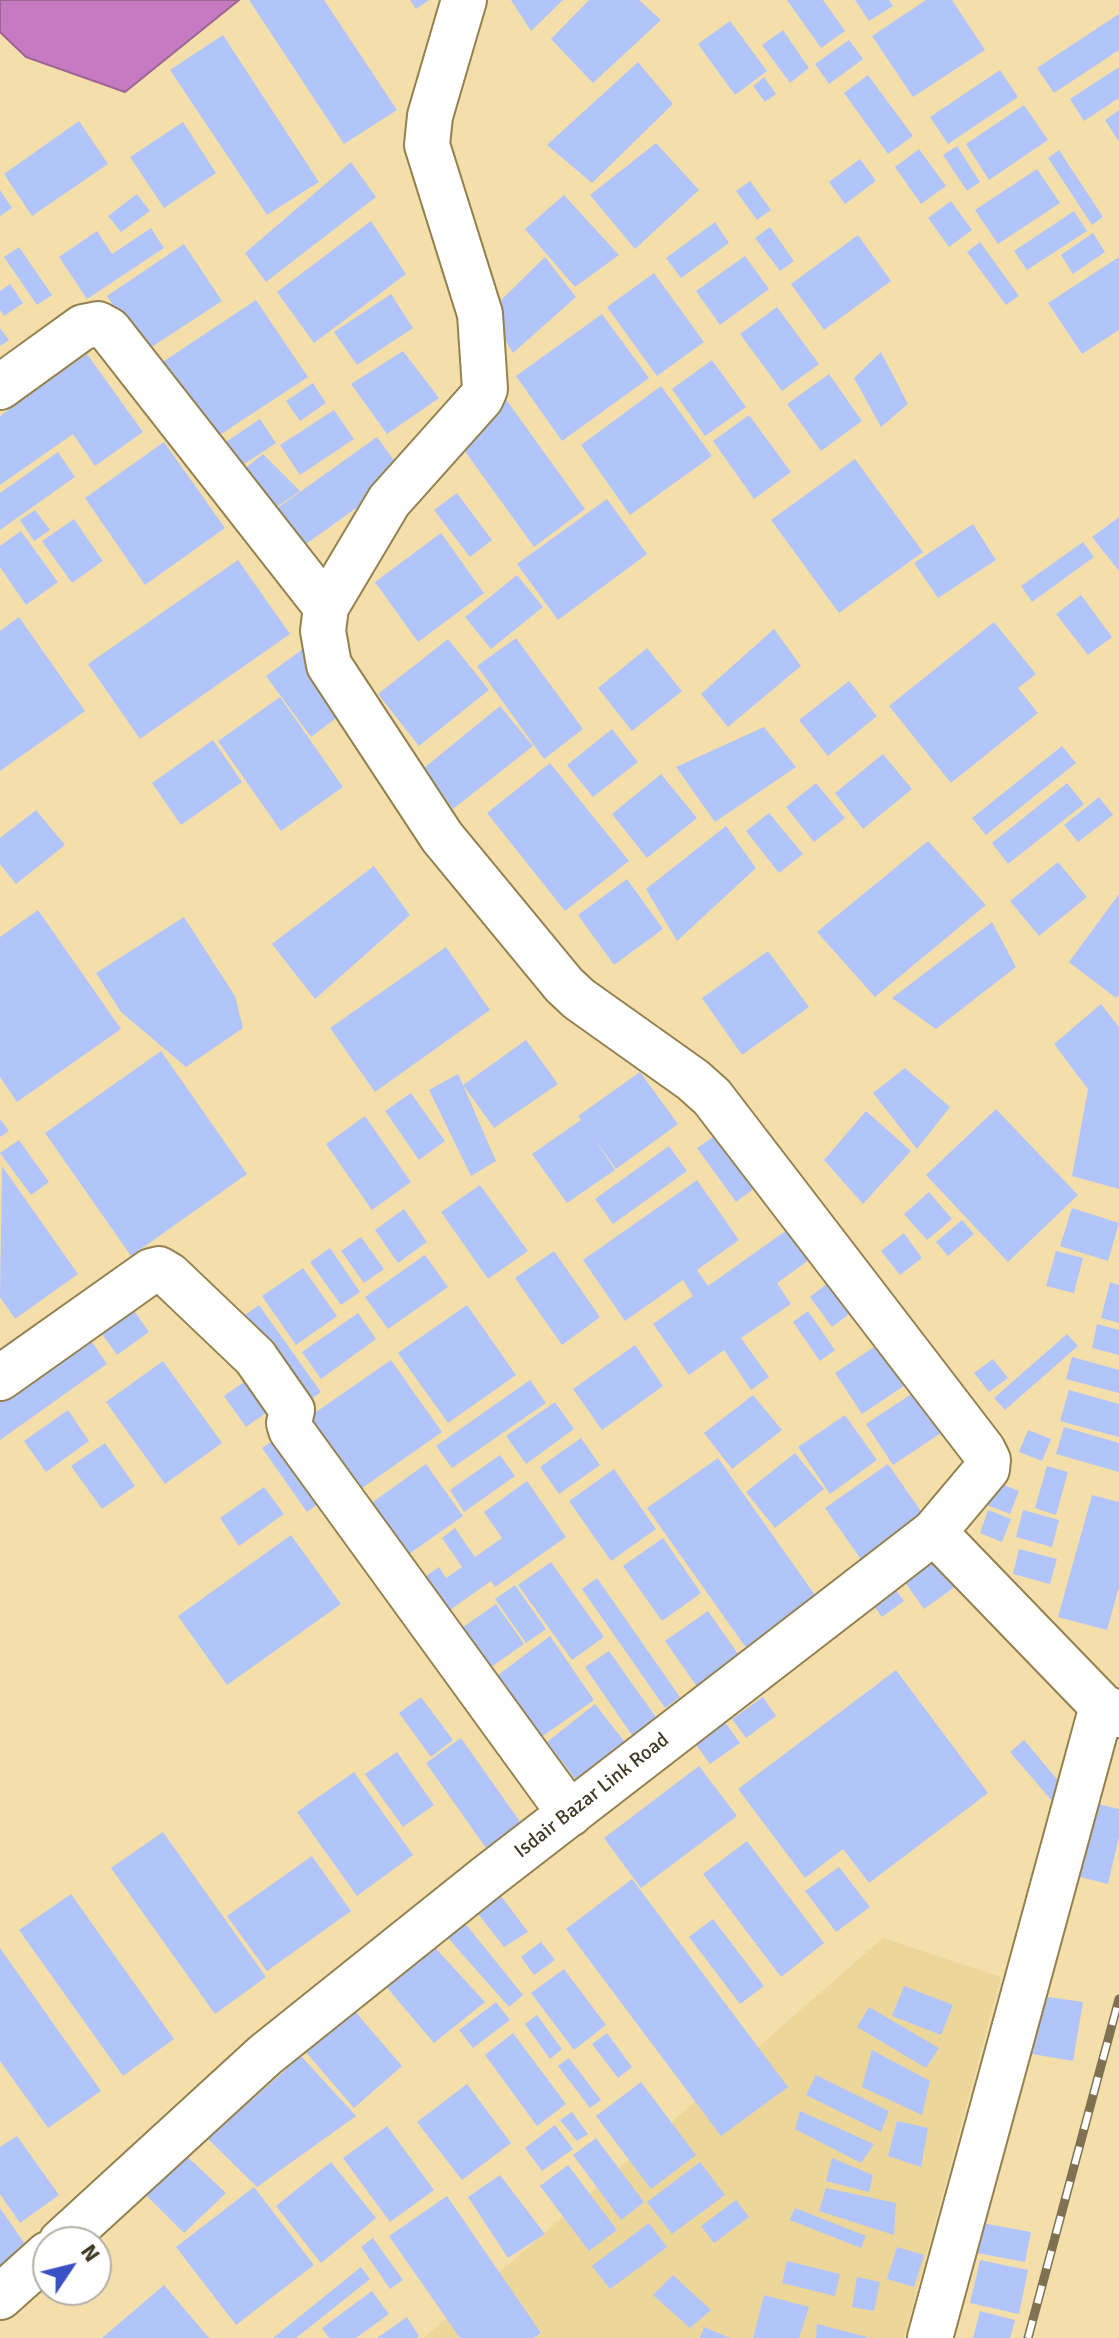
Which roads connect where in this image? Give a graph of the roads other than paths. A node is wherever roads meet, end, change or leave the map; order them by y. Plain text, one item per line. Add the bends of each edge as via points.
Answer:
1 (464, 0) edge
2 (0, 387) edge
3 (326, 607) junction
4 (0, 1378) edge
5 (934, 1532) junction
6 (1110, 1711) edge
7 (570, 1814) junction
8 (78, 2226) edge
9 (32, 2268) edge
10 (0, 2297) edge
11 (930, 2338) edge

1 - 3 street via 430,116 427,145 480,314 485,389 389,501
2 - 3 street via 83,327 98,324 109,330
3 - 5 street, Isdair Bazar Link Road via 323,631 329,665 442,837 572,992 712,1097 983,1450 987,1469
4 - 7 street via 151,1271 169,1275 255,1357 292,1410 291,1430
5 - 6 street
5 - 7 street, Isdair Bazar Link Road
6 - 11 street
7 - 8 street, Isdair Bazar Link Road via 265,2055
9 - 10 street

